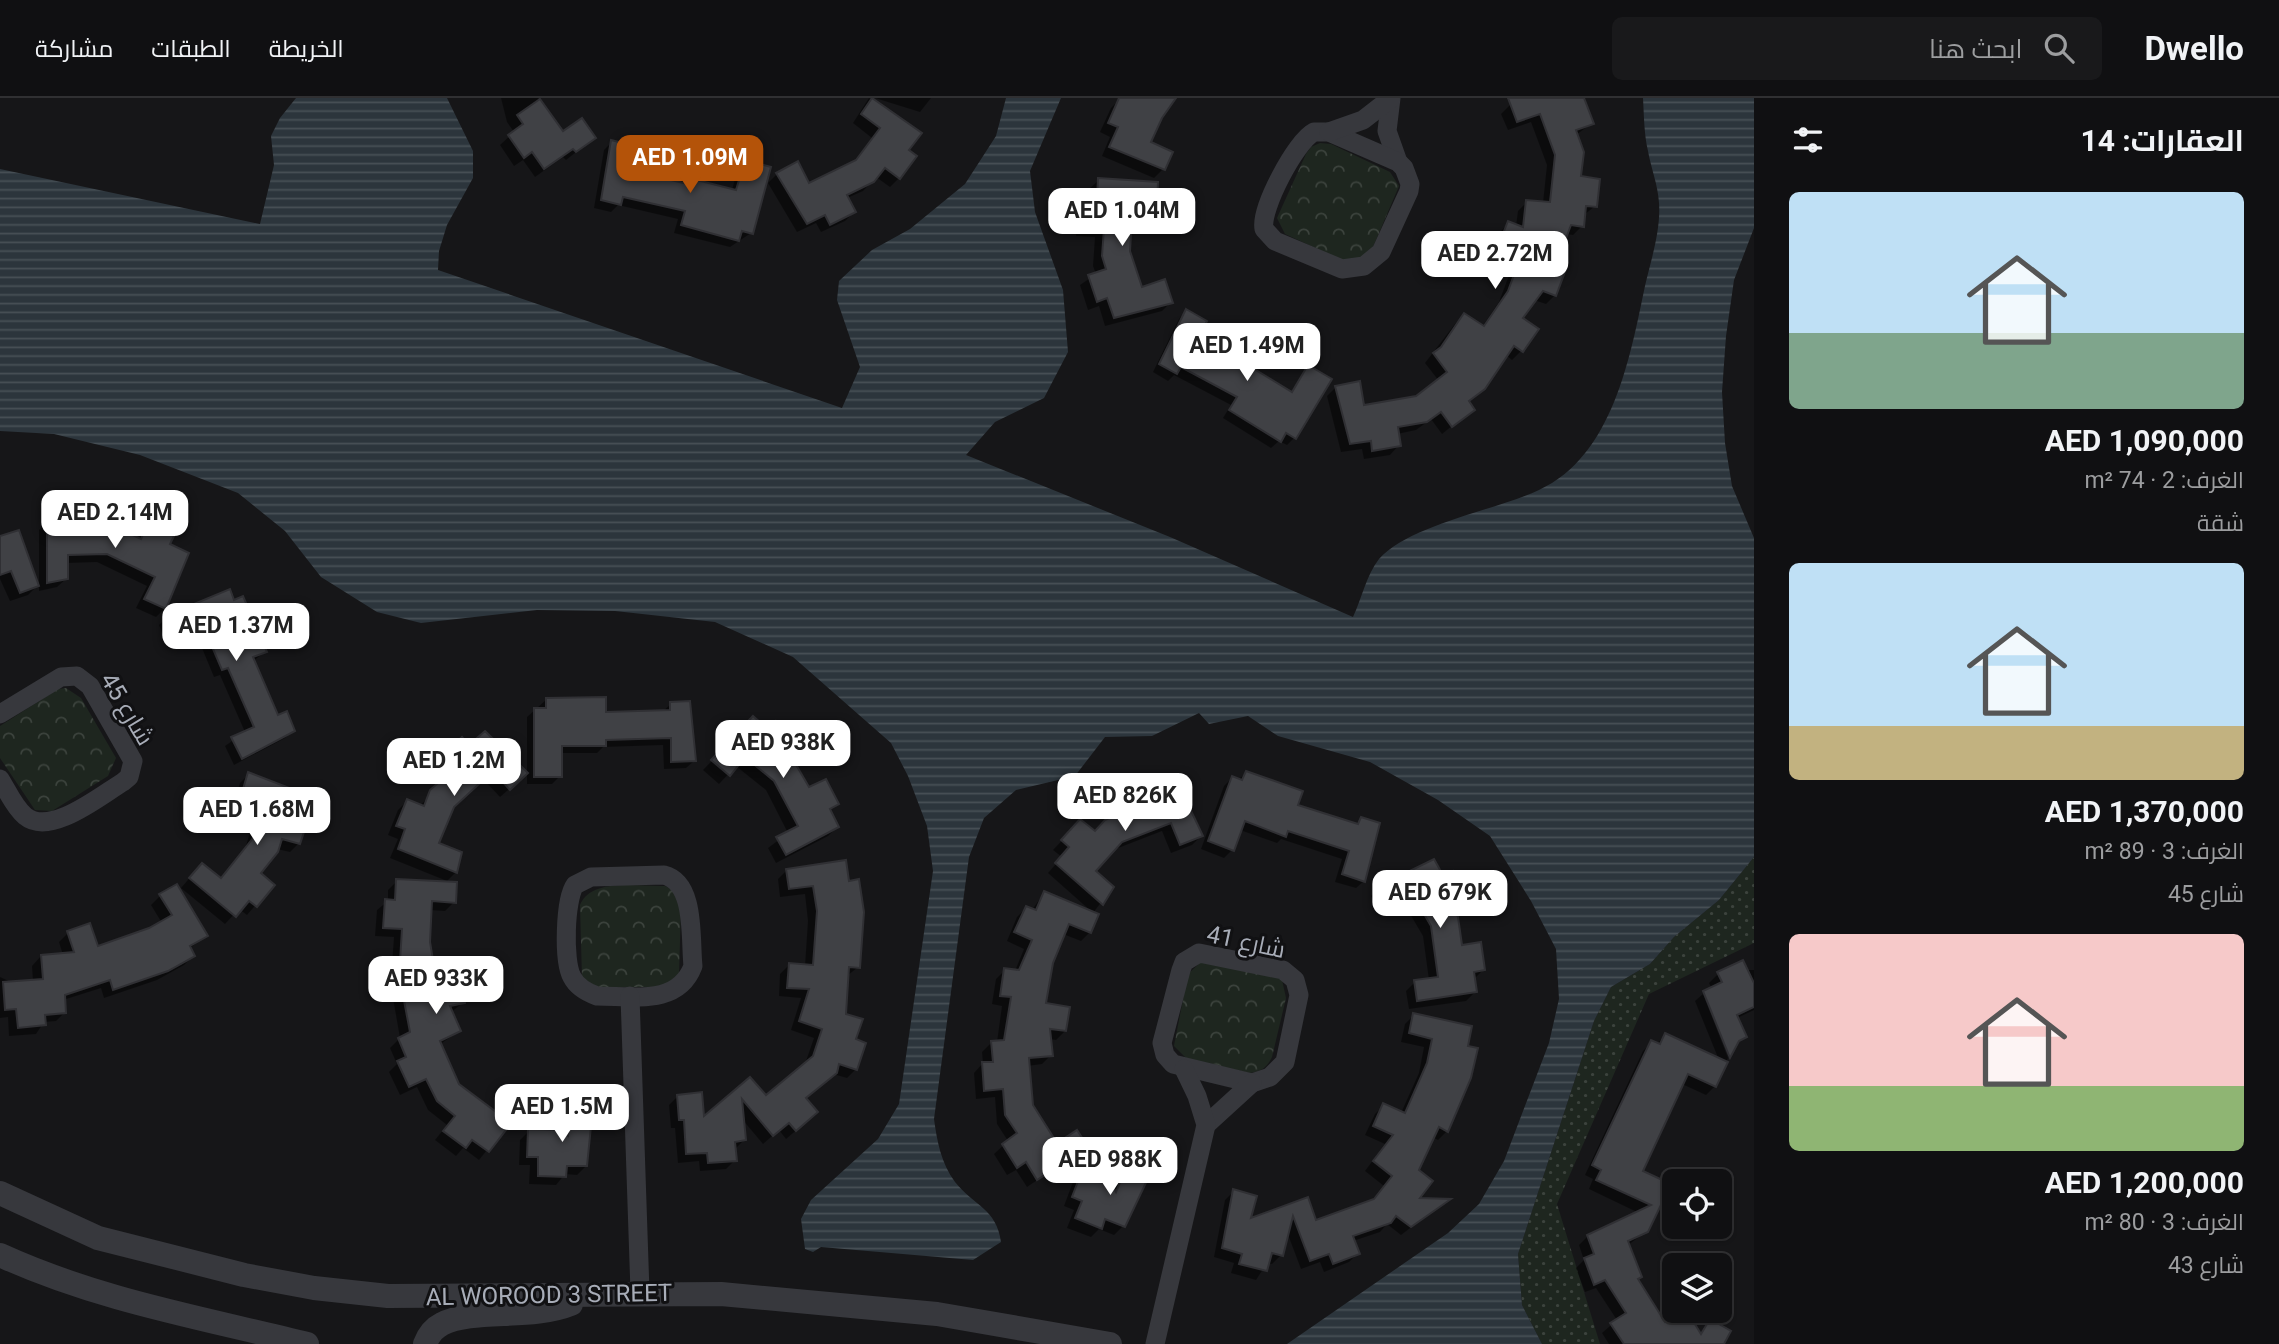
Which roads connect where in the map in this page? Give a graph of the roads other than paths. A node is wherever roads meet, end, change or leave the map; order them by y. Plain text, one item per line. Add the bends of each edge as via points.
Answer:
1 (1391, 98) edge
2 (1329, 132) junction
3 (1398, 162) junction
4 (0, 715) edge
5 (0, 779) edge
6 (0, 810) edge
7 (23, 815) junction
8 (630, 996) junction
9 (1184, 1069) junction
10 (1252, 1083) junction
11 (1206, 1125) junction
12 (0, 1194) edge
13 (0, 1255) edge
14 (640, 1292) junction
15 (595, 1294) junction
16 (307, 1344) edge
17 (425, 1344) edge
18 (1110, 1344) edge
19 (1155, 1344) edge

1 - 2 street via 1363,120
1 - 3 street via 1387,131
2 - 3 street
2 - 3 street via 1314,132 1301,141 1264,213 1264,229 1275,241 1342,269 1364,267 1381,251 1409,191 1408,176
4 - 7 street, شارع 45 via 61,677 77,676 90,686 133,761 123,782 59,820 40,822
5 - 7 street
6 - 7 street, شارع 45
8 - 8 street via 662,996 689,976 693,966 683,887 664,875 582,879 568,901 572,978 597,996
8 - 14 street
9 - 10 street
9 - 10 street, شارع 41 via 1165,1055 1164,1031 1184,962 1199,953 1208,954 1283,970 1298,988 1285,1062 1270,1077
9 - 11 street, شارع 41
10 - 11 street, شارع 41
11 - 19 street
12 - 15 street, AL WOROOD 3 STREET via 98,1238 232,1273 314,1288 388,1296
13 - 16 street via 134,1303
14 - 15 street, AL WOROOD 3 STREET
14 - 18 street, AL WOROOD 3 STREET via 722,1294 937,1314
15 - 17 street via 544,1312 457,1318 441,1324

